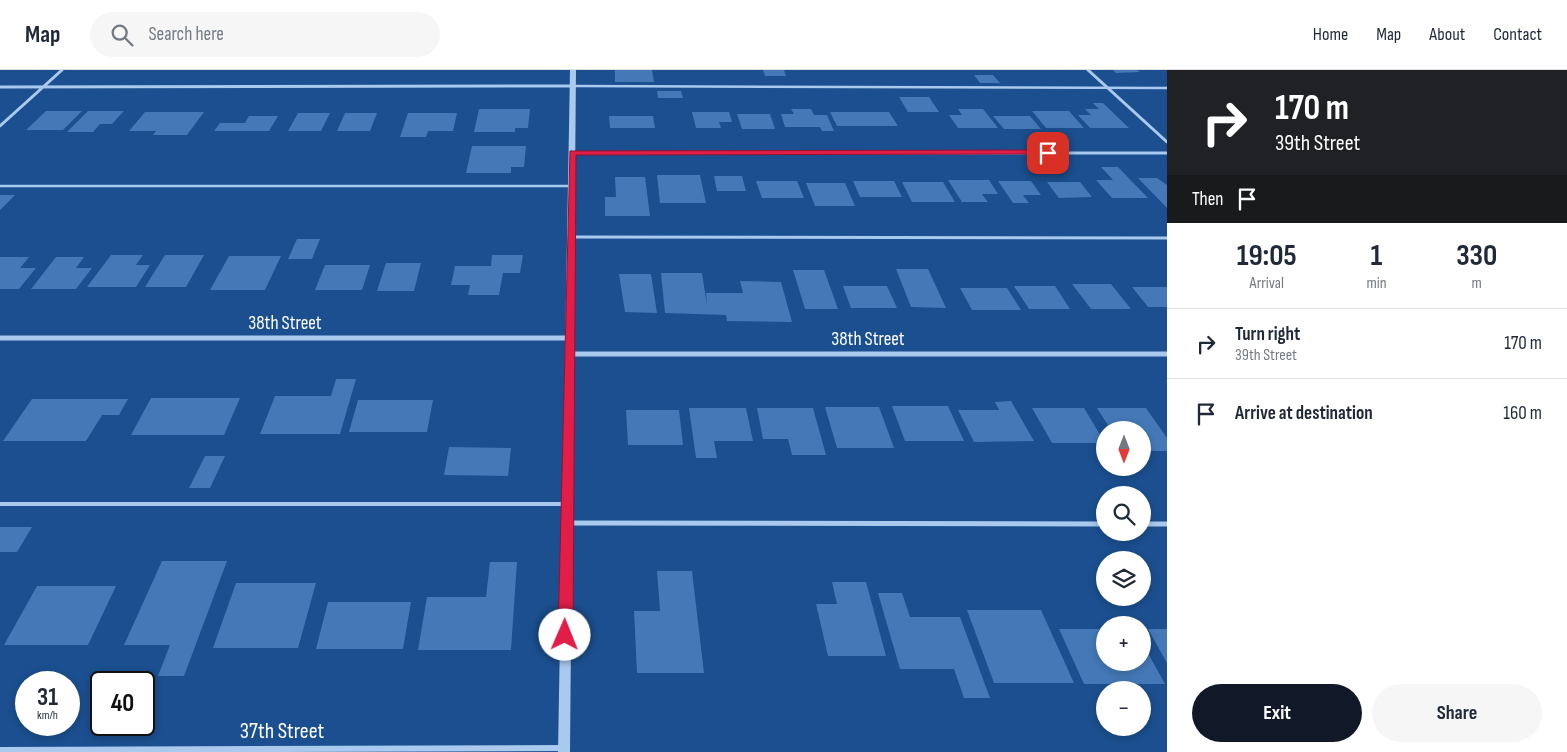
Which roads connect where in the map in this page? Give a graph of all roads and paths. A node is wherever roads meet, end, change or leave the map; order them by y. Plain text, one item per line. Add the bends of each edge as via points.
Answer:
1 (62, 70) edge
2 (573, 70) edge
3 (1088, 70) edge
4 (573, 86) junction
5 (0, 87) edge
6 (43, 87) junction
7 (1108, 88) junction
8 (1167, 88) edge
9 (0, 126) edge
10 (1167, 142) edge
11 (572, 153) junction
12 (1167, 153) edge
13 (0, 186) edge
14 (572, 186) junction
15 (571, 237) junction
16 (1167, 238) edge
17 (0, 338) edge
18 (570, 338) junction
19 (569, 354) junction
20 (1167, 354) edge
21 (0, 504) edge
22 (567, 504) junction
23 (567, 522) junction
24 (1096, 524) edge
25 (1151, 524) edge
26 (1167, 524) edge
27 (0, 750) edge
28 (564, 750) edge

1 - 6 street
2 - 4 street
3 - 7 street
4 - 6 street
4 - 7 lane
4 - 11 street
5 - 6 street
6 - 9 street
7 - 8 lane
7 - 10 street
11 - 12 street
11 - 14 street
13 - 14 lane
14 - 15 street
15 - 16 lane
15 - 18 street
17 - 18 street, 38th Street
18 - 19 street
19 - 20 street, 38th Street
19 - 22 street
21 - 22 lane
22 - 23 street
23 - 24 lane
23 - 28 street
25 - 26 lane
27 - 28 street, 37th Street

